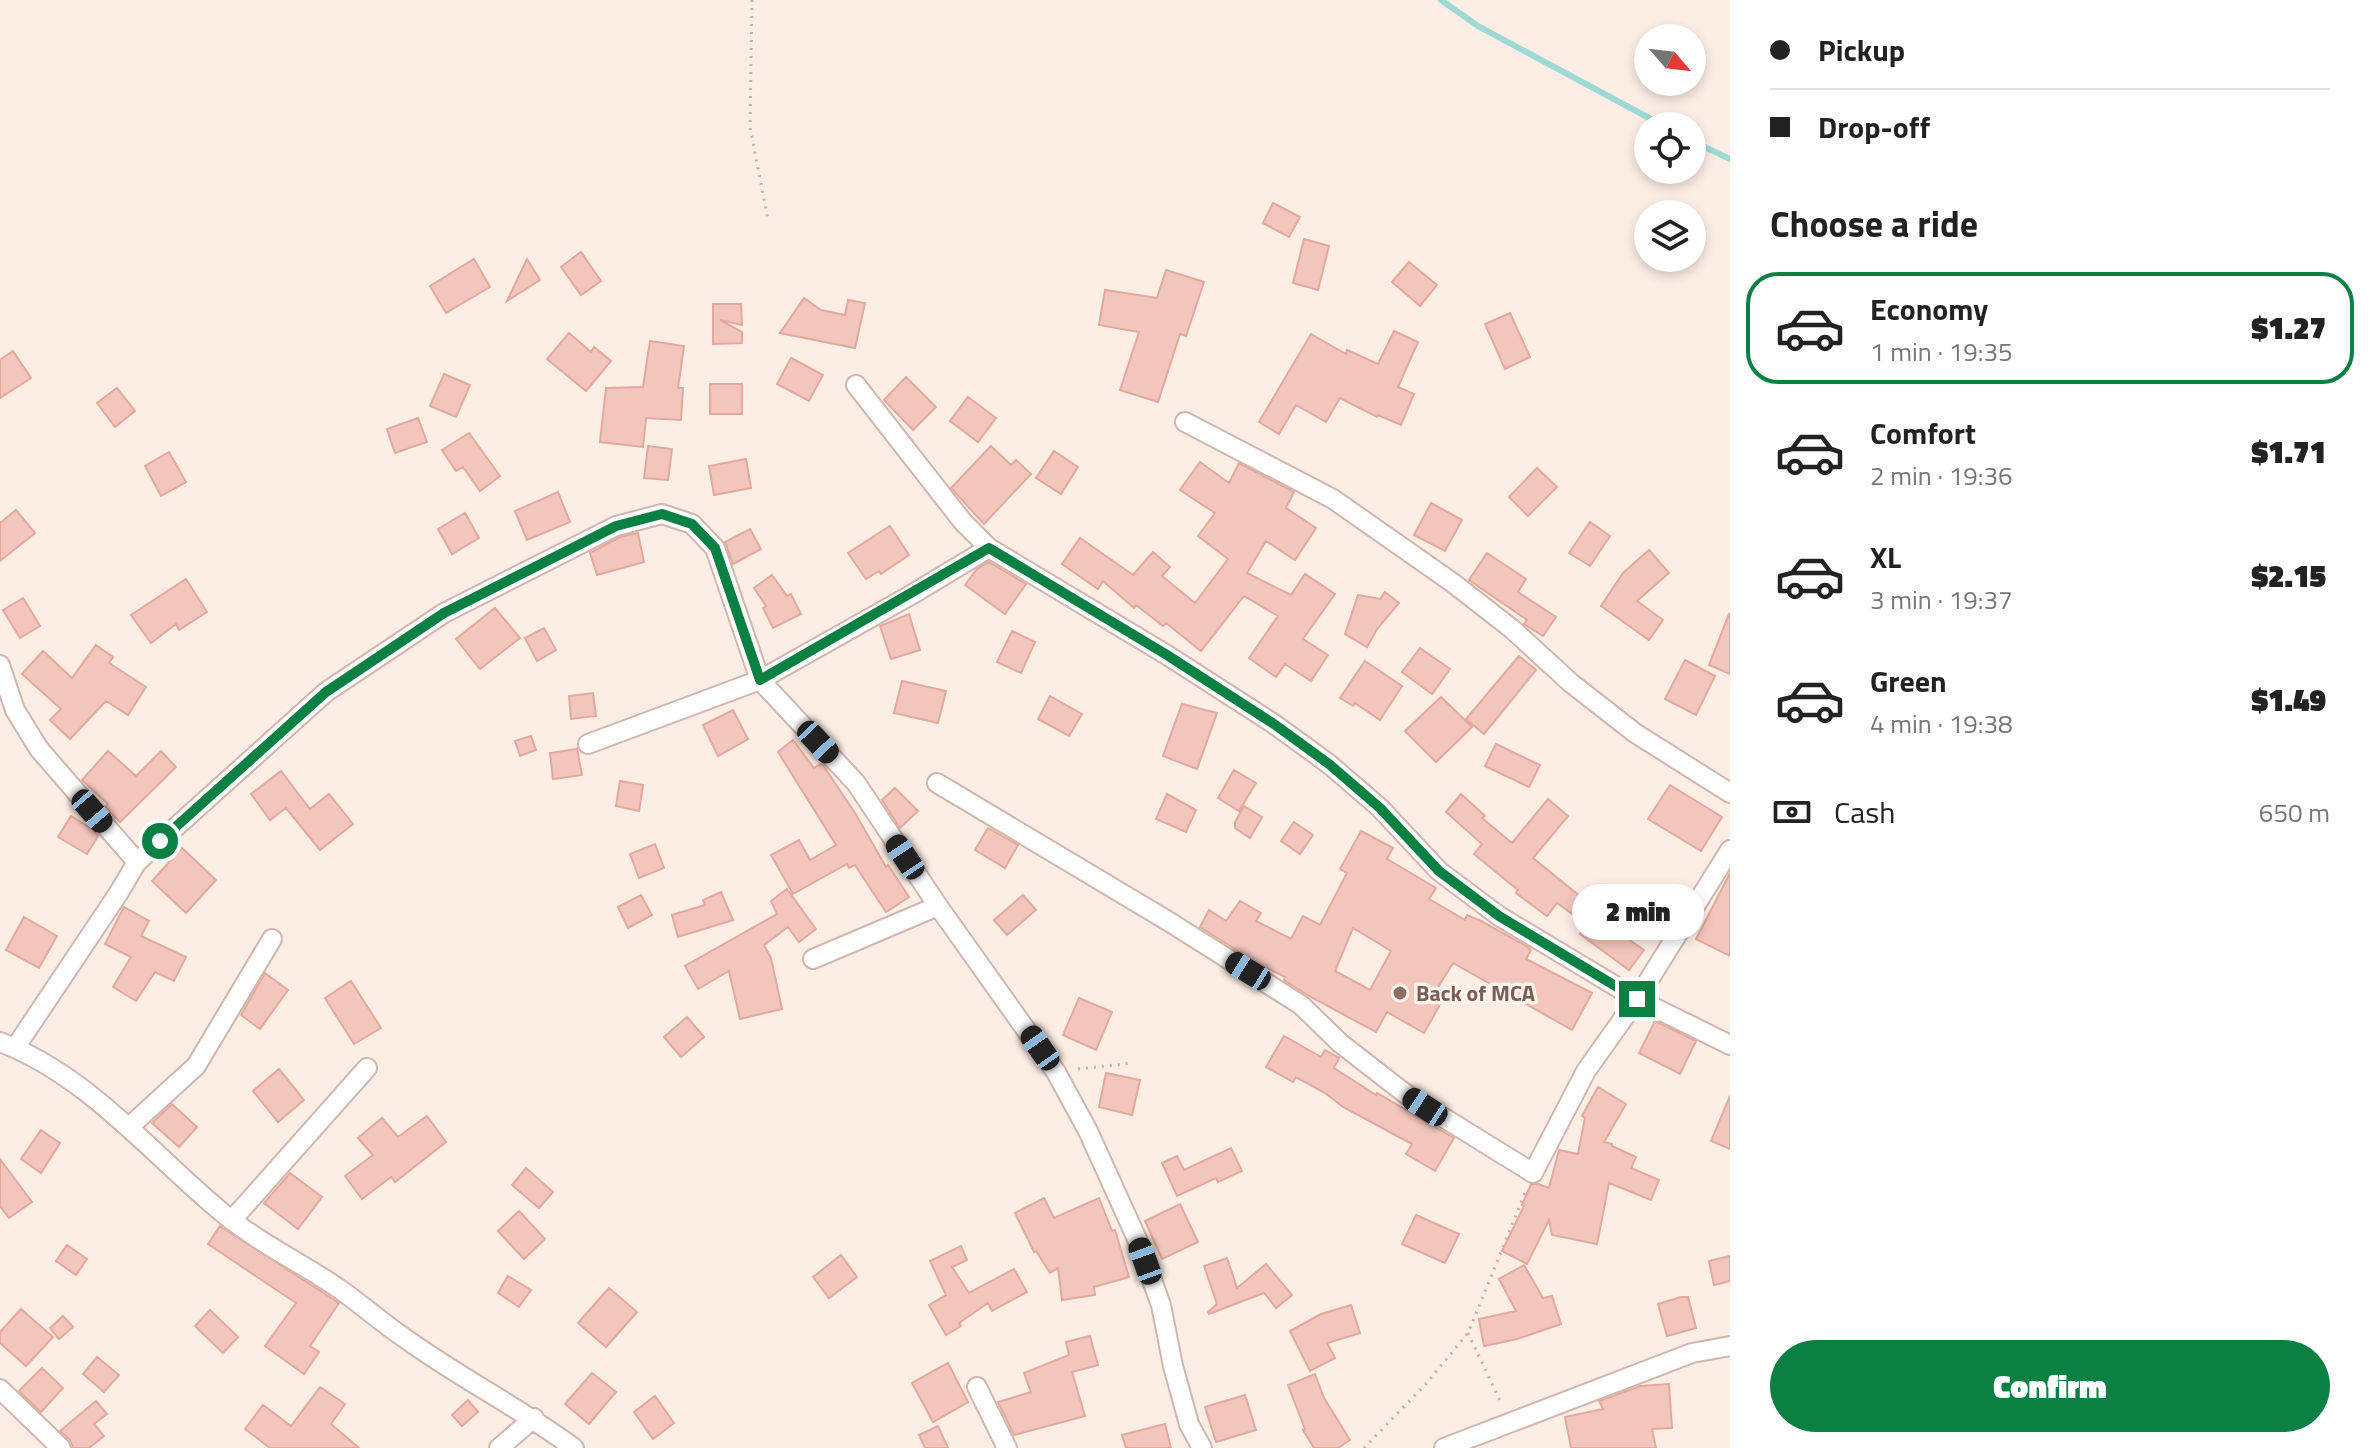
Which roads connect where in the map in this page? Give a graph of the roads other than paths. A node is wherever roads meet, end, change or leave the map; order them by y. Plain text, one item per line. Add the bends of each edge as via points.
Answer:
1 (856, 385) dead end
2 (1185, 422) dead end
3 (989, 548) junction
4 (0, 665) edge
5 (760, 680) junction
6 (588, 744) dead end
7 (937, 783) dead end
8 (1730, 793) edge
9 (1730, 850) edge
10 (137, 862) junction
11 (938, 906) junction
12 (272, 939) dead end
13 (813, 959) dead end
14 (1637, 999) junction
15 (7, 1045) edge
16 (1730, 1045) edge
17 (367, 1068) dead end
18 (129, 1127) junction
19 (232, 1220) junction
20 (1730, 1346) edge
21 (977, 1387) dead end
22 (0, 1389) edge
23 (534, 1418) junction
24 (1480, 1442) edge
25 (61, 1448) edge
26 (499, 1448) edge
27 (574, 1448) edge
28 (1007, 1448) edge
29 (1202, 1448) edge
30 (1444, 1448) edge

1 - 3 street
2 - 8 street via 1345,507 1453,583 1635,733
3 - 5 street
3 - 14 street via 1274,724 1380,808 1439,871 1499,916
4 - 10 street via 15,710 39,749
5 - 6 street
5 - 10 street via 715,548 692,524 662,514 616,526 444,613 326,692
5 - 11 street via 856,783
7 - 14 street via 1301,1005 1407,1095 1533,1173 1586,1071
9 - 14 street
10 - 15 street
11 - 13 street
11 - 29 street via 1056,1072 1088,1131 1161,1305 1189,1424
12 - 18 street via 196,1066
14 - 16 street
15 - 18 street via 75,1083
17 - 19 street
18 - 19 street
19 - 23 street via 407,1340
20 - 24 street via 1692,1353 1511,1423
21 - 28 street
22 - 25 street
23 - 26 street
23 - 27 street
24 - 30 street

